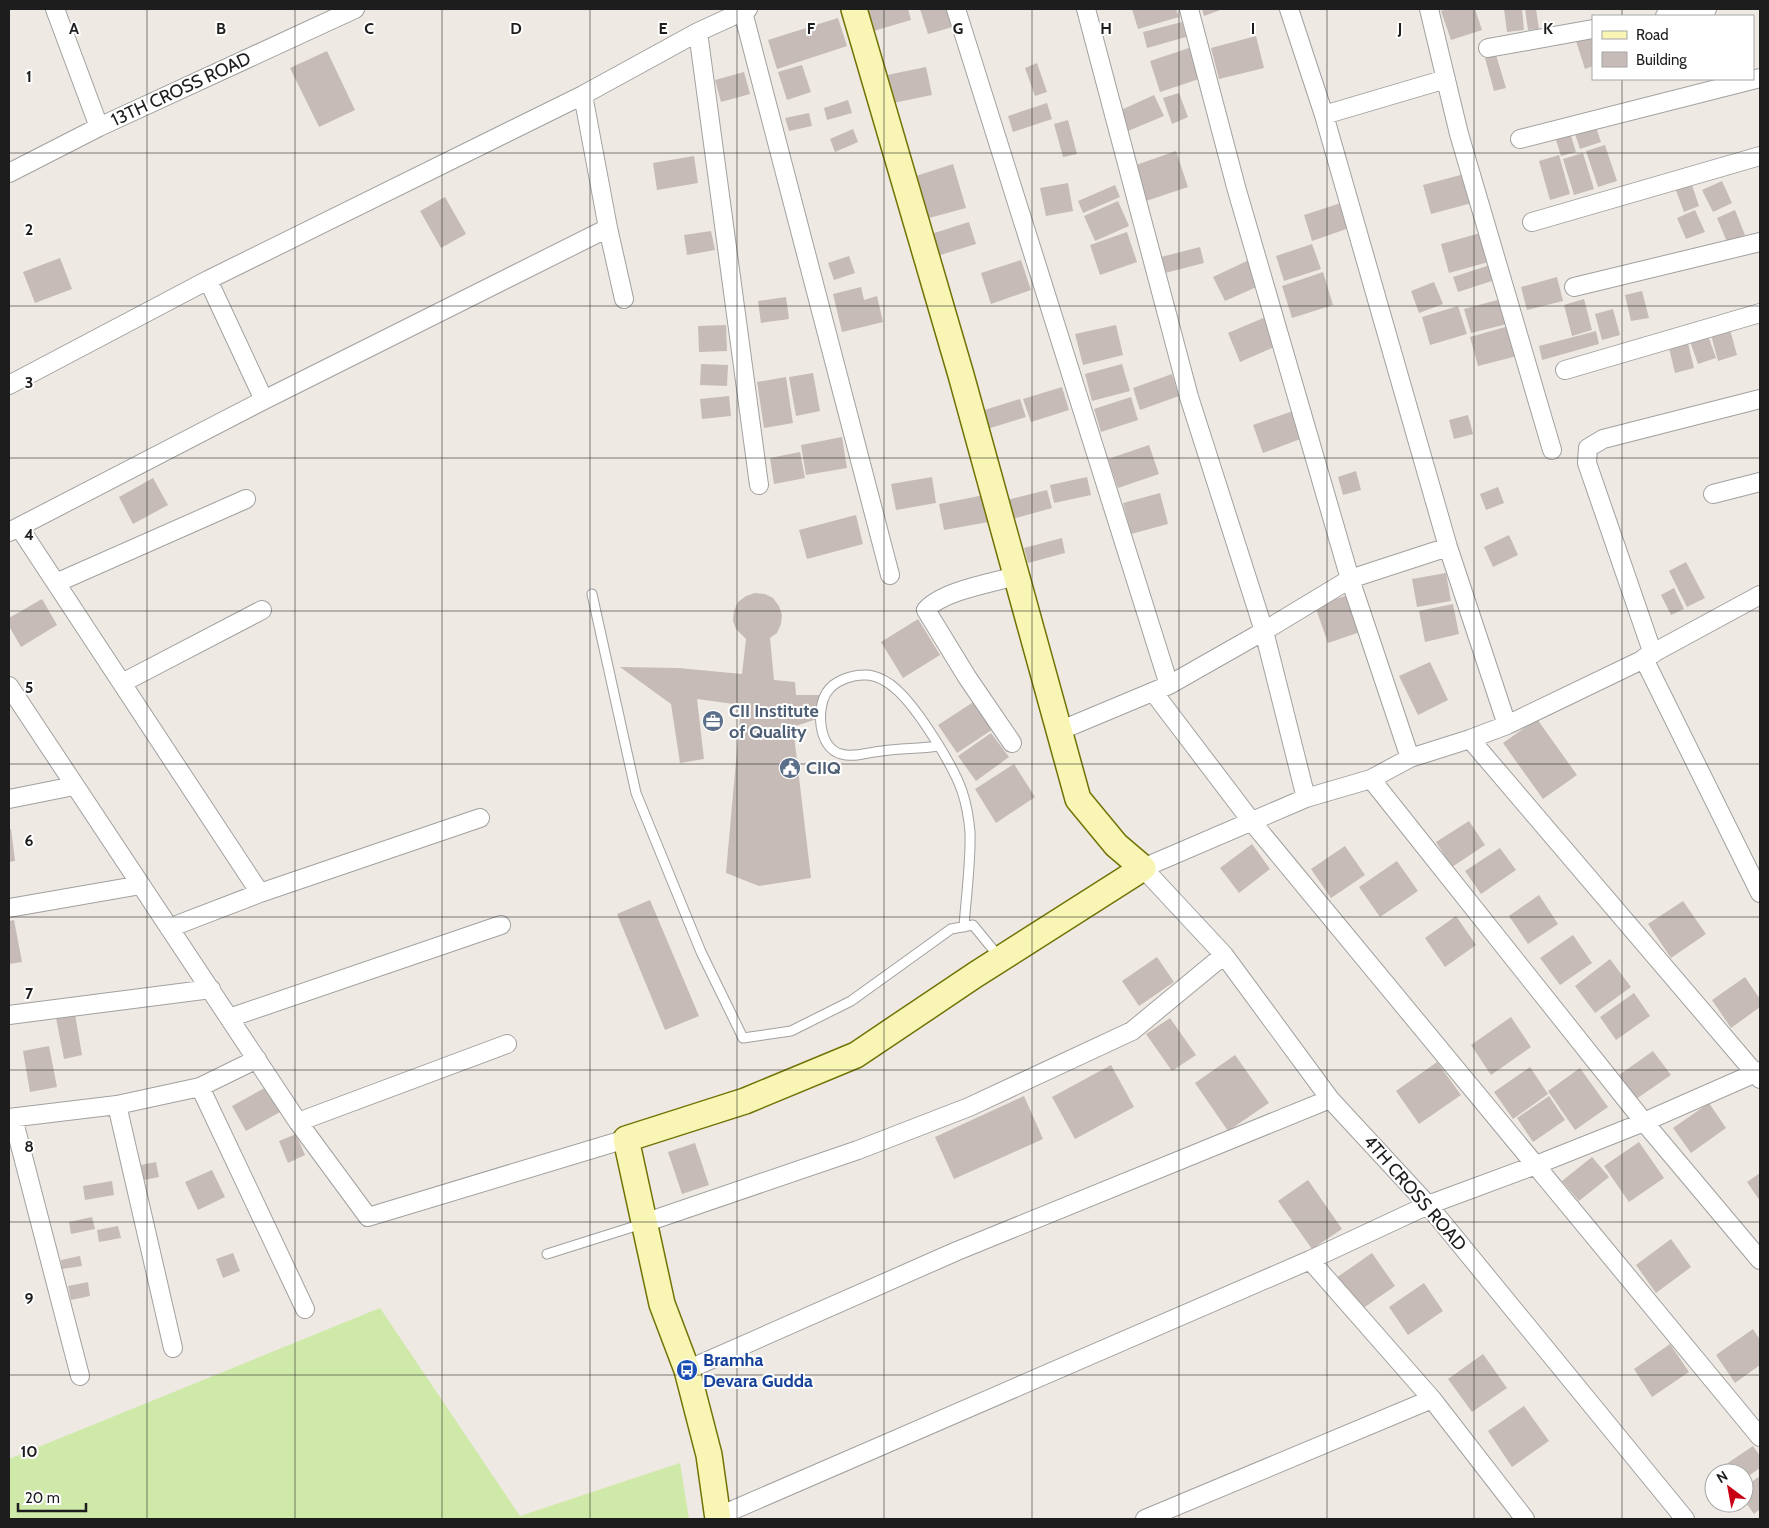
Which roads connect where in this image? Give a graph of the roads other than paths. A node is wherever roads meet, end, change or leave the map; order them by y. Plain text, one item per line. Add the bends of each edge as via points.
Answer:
1 (55, 9) edge
2 (355, 9) edge
3 (854, 9) edge
4 (956, 9) edge
5 (1086, 9) edge
6 (1189, 9) edge
7 (1289, 9) edge
8 (1429, 9) edge
9 (1707, 9) edge
10 (745, 10) edge
11 (1671, 15) edge
12 (1592, 29) edge
13 (698, 32) junction
14 (1488, 48) dead end
15 (1446, 79) junction
16 (1752, 80) edge
17 (583, 94) junction
18 (1324, 115) junction
19 (99, 127) junction
20 (1520, 139) dead end
21 (1760, 156) edge
22 (9, 173) edge
23 (1532, 222) dead end
24 (608, 228) junction
25 (1760, 242) edge
26 (208, 280) junction
27 (1574, 287) dead end
28 (624, 299) dead end
29 (1760, 313) edge
30 (1565, 370) dead end
31 (9, 385) edge
32 (1760, 399) edge
33 (264, 400) junction
34 (1552, 450) dead end
35 (1760, 482) edge
36 (759, 485) dead end
37 (1713, 494) dead end
38 (246, 499) dead end
39 (14, 529) edge
40 (1448, 547) junction
41 (890, 575) dead end
42 (1016, 576) junction
43 (1350, 579) junction
44 (56, 583) junction
45 (592, 594) dead end
46 (1760, 595) edge
47 (262, 610) dead end
48 (1264, 632) junction
49 (1649, 656) junction
50 (122, 683) junction
51 (9, 686) edge
52 (1161, 689) junction
53 (17, 712) edge
54 (1507, 725) junction
55 (1059, 731) junction
56 (1470, 739) junction
57 (1012, 743) dead end
58 (938, 746) junction
59 (1410, 758) junction
60 (1371, 779) junction
61 (74, 786) junction
62 (1306, 798) junction
63 (9, 799) edge
64 (480, 818) dead end
65 (1252, 822) junction
66 (1143, 868) junction
67 (141, 885) junction
68 (260, 893) junction
69 (1760, 893) edge
70 (9, 908) edge
71 (502, 925) dead end
72 (964, 927) junction
73 (169, 928) junction
74 (1224, 955) junction
75 (1001, 960) junction
76 (211, 989) junction
77 (9, 1015) edge
78 (229, 1018) junction
79 (507, 1044) dead end
80 (257, 1059) junction
81 (1759, 1074) edge
82 (200, 1087) junction
83 (1330, 1099) junction
84 (117, 1105) junction
85 (11, 1118) edge
86 (298, 1122) junction
87 (1644, 1122) junction
88 (626, 1139) junction
89 (1536, 1165) junction
90 (1428, 1205) junction
91 (644, 1223) junction
92 (548, 1254) dead end
93 (1310, 1260) junction
94 (1760, 1260) edge
95 (304, 1309) dead end
96 (173, 1348) dead end
97 (686, 1370) junction
98 (80, 1376) dead end
99 (1432, 1399) junction
100 (1760, 1436) edge
101 (718, 1518) edge
102 (1145, 1519) edge
103 (1525, 1519) edge
104 (1685, 1519) edge

1 - 19 street
2 - 19 street, 13TH CROSS ROAD
3 - 42 street via 961,374
4 - 52 street
5 - 48 street via 1189,397
6 - 43 street via 1236,187
7 - 18 street
8 - 15 street
9 - 11 street
10 - 13 street
10 - 41 street
12 - 14 street
13 - 17 street
13 - 36 street
15 - 18 street
15 - 34 street via 1459,134
16 - 20 street
17 - 24 street
17 - 26 street
18 - 40 street
19 - 22 street, 13TH CROSS ROAD
21 - 23 street
24 - 28 street
24 - 33 street
25 - 27 street
26 - 31 street
26 - 33 street
29 - 30 street
32 - 49 street via 1603,439 1588,448 1587,463
33 - 39 street
35 - 37 street
38 - 44 street
39 - 44 street
40 - 43 street
40 - 54 street
42 - 55 street
42 - 57 street via 951,594 926,610
43 - 48 street
43 - 59 street
44 - 50 street
45 - 72 lane via 636,793 701,952 744,1038 791,1031 851,1002 951,929
46 - 49 street
47 - 50 street
48 - 52 street
48 - 62 street
49 - 54 street
49 - 69 street
50 - 68 street
51 - 53 street
52 - 55 street
52 - 65 street
53 - 61 street
54 - 56 street
55 - 66 street via 1078,799 1116,845
56 - 59 street
56 - 81 street
58 - 58 lane via 912,705 896,688 880,678 865,674 836,683 827,691 820,714 822,732 827,744 839,754 852,756
58 - 72 lane via 962,791 970,831
59 - 60 street
60 - 62 street
60 - 87 street
61 - 63 street
61 - 67 street
62 - 65 street
64 - 68 street
65 - 66 street
65 - 89 street
66 - 74 street, 4TH CROSS ROAD
66 - 75 street
67 - 70 street
67 - 73 street
68 - 73 street
71 - 78 street
72 - 75 lane via 973,925
73 - 76 street
74 - 83 street, 4TH CROSS ROAD
74 - 91 street via 1132,1031 968,1107 858,1150
75 - 88 street via 856,1055 746,1101
76 - 77 street
76 - 78 street
78 - 80 street
79 - 86 street
80 - 82 street
80 - 86 street
81 - 87 street
82 - 84 street
82 - 95 street
83 - 90 street, 4TH CROSS ROAD
83 - 97 street via 957,1251
84 - 85 street
84 - 96 street
85 - 98 street
86 - 88 street via 368,1217
87 - 89 street
87 - 94 street
88 - 91 street
89 - 90 street
89 - 100 street
90 - 93 street
90 - 104 street, 4TH CROSS ROAD
91 - 92 lane
91 - 97 street via 662,1304
93 - 99 street
93 - 101 street
97 - 101 street via 709,1455
99 - 102 street
99 - 103 street

